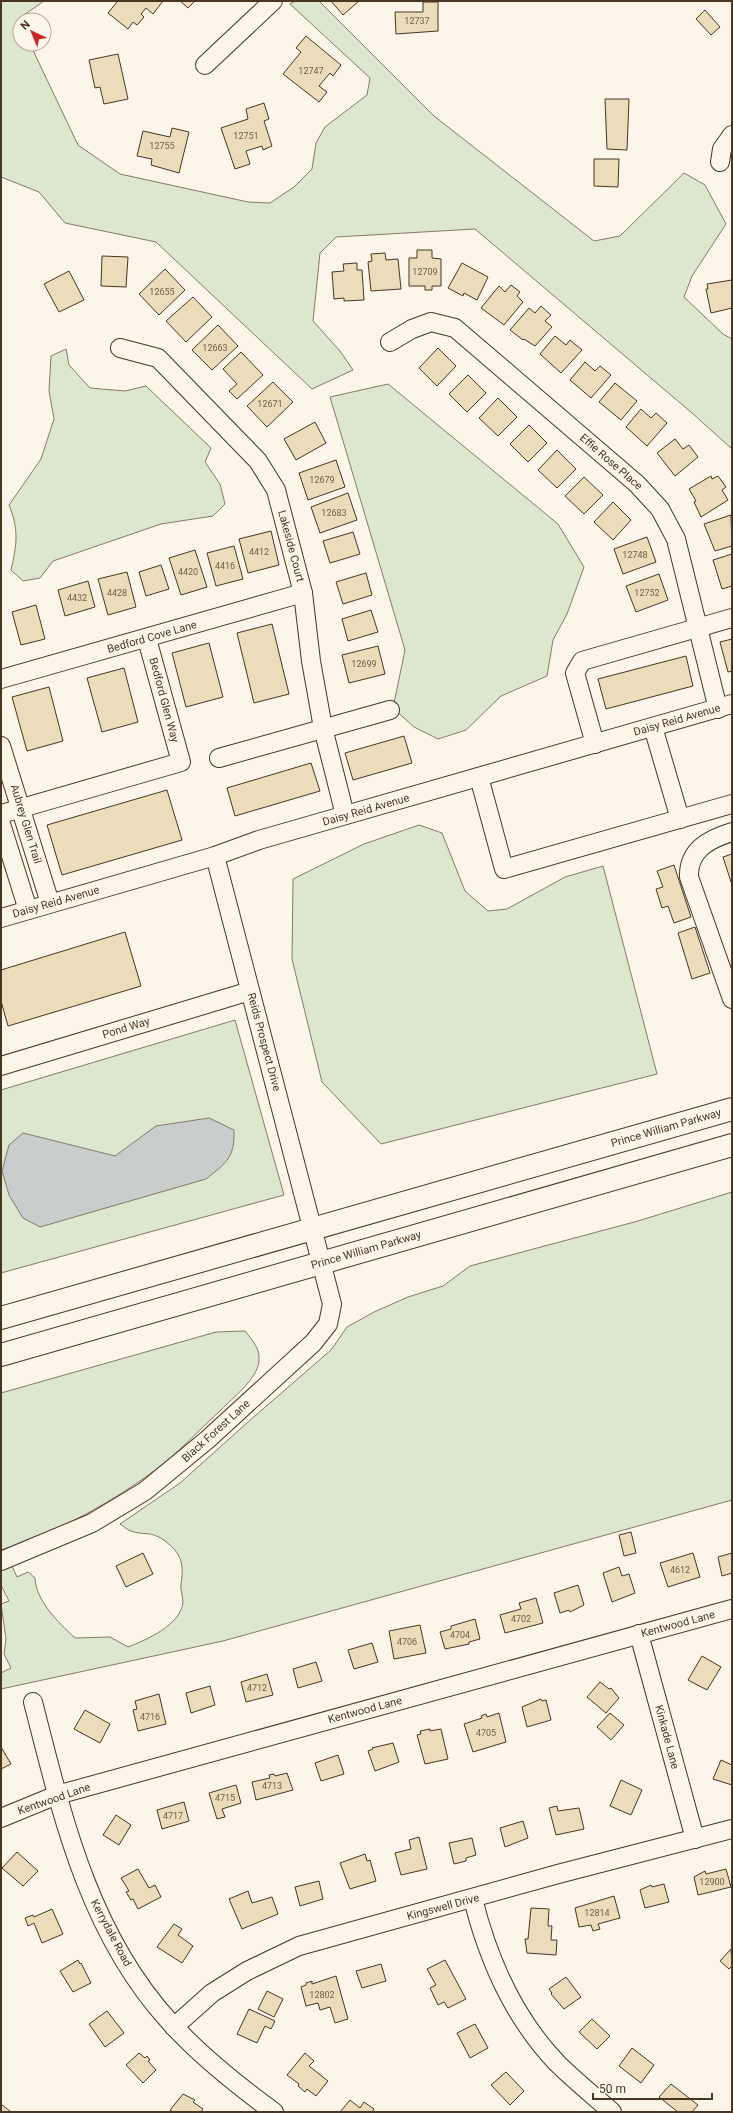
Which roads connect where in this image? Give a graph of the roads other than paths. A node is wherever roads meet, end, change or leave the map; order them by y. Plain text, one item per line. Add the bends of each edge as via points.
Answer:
1 (273, 1) edge
2 (205, 64) dead end
3 (732, 135) edge
4 (720, 162) dead end
5 (390, 342) dead end
6 (120, 348) dead end
7 (303, 593) junction
8 (732, 618) edge
9 (699, 628) junction
10 (148, 639) junction
11 (1, 679) edge
12 (725, 707) edge
13 (390, 710) dead end
14 (653, 727) junction
15 (323, 728) junction
16 (596, 744) junction
17 (1, 746) edge
18 (219, 758) dead end
19 (479, 777) junction
20 (732, 804) edge
21 (22, 808) junction
22 (1, 814) edge
23 (345, 816) junction
24 (680, 818) junction
25 (1, 824) edge
26 (732, 832) edge
27 (215, 856) junction
28 (50, 903) junction
29 (28, 910) junction
30 (1, 918) edge
31 (250, 991) junction
32 (732, 999) edge
33 (1, 1066) edge
34 (732, 1109) edge
35 (732, 1145) edge
36 (312, 1229) junction
37 (321, 1263) junction
38 (1, 1318) edge
39 (1, 1355) edge
40 (1, 1561) edge
41 (732, 1609) edge
42 (639, 1634) junction
43 (33, 1702) dead end
44 (57, 1795) junction
45 (1, 1818) edge
46 (732, 1829) edge
47 (695, 1839) junction
48 (473, 1899) junction
49 (174, 2027) junction
50 (274, 2112) edge
51 (612, 2112) edge

1 - 2 street
3 - 4 street via 722,149
5 - 9 street, Effie Rose Place via 412,329 431,322 455,328 638,484 660,508 676,539
6 - 7 street, Lakeside Court via 158,358 258,461 276,490
7 - 10 street, Bedford Cove Lane
7 - 15 street, Lakeside Court via 311,661
8 - 9 street
9 - 12 street, Effie Rose Place
9 - 16 street via 582,661 575,673
10 - 11 street, Bedford Cove Lane
10 - 21 street, Bedford Glen Way via 181,762
12 - 14 street, Daisy Reid Avenue
13 - 15 street
14 - 16 street, Daisy Reid Avenue
14 - 24 street
15 - 18 street
15 - 23 street, Lakeside Court
16 - 19 street, Daisy Reid Avenue
17 - 21 street, Aubrey Glen Trail
19 - 23 street, Daisy Reid Avenue
19 - 24 street via 504,869
20 - 24 street
21 - 22 street
21 - 28 street, Aubrey Glen Trail
23 - 27 street, Daisy Reid Avenue via 259,840
25 - 29 street
26 - 32 street via 712,838 701,846 695,853 689,869
27 - 28 street, Daisy Reid Avenue
27 - 31 street, Reids Prospect Drive
28 - 29 street, Daisy Reid Avenue
29 - 30 street, Daisy Reid Avenue
31 - 33 street, Pond Way
31 - 36 street, Reids Prospect Drive
34 - 36 highway, Prince William Parkway
35 - 37 highway, Prince William Parkway
36 - 37 street, Black Forest Lane
36 - 38 highway, Prince William Parkway
37 - 39 highway, Prince William Parkway
37 - 40 street, Black Forest Lane via 332,1304 331,1316 324,1330 299,1357 207,1440 145,1491 92,1523
41 - 42 street, Kentwood Lane
42 - 44 street, Kentwood Lane
42 - 47 street, Kinkade Lane
43 - 44 street, Kerrydale Road
44 - 45 street, Kentwood Lane
44 - 49 street, Kerrydale Road via 80,1871 100,1916 125,1961 149,1997
46 - 47 street, Kingswell Drive
47 - 48 street, Kingswell Drive
48 - 49 street, Kingswell Drive via 299,1946 247,1971 212,1993
48 - 51 street via 492,1962 526,2024 558,2064
49 - 50 street, Kerrydale Road

